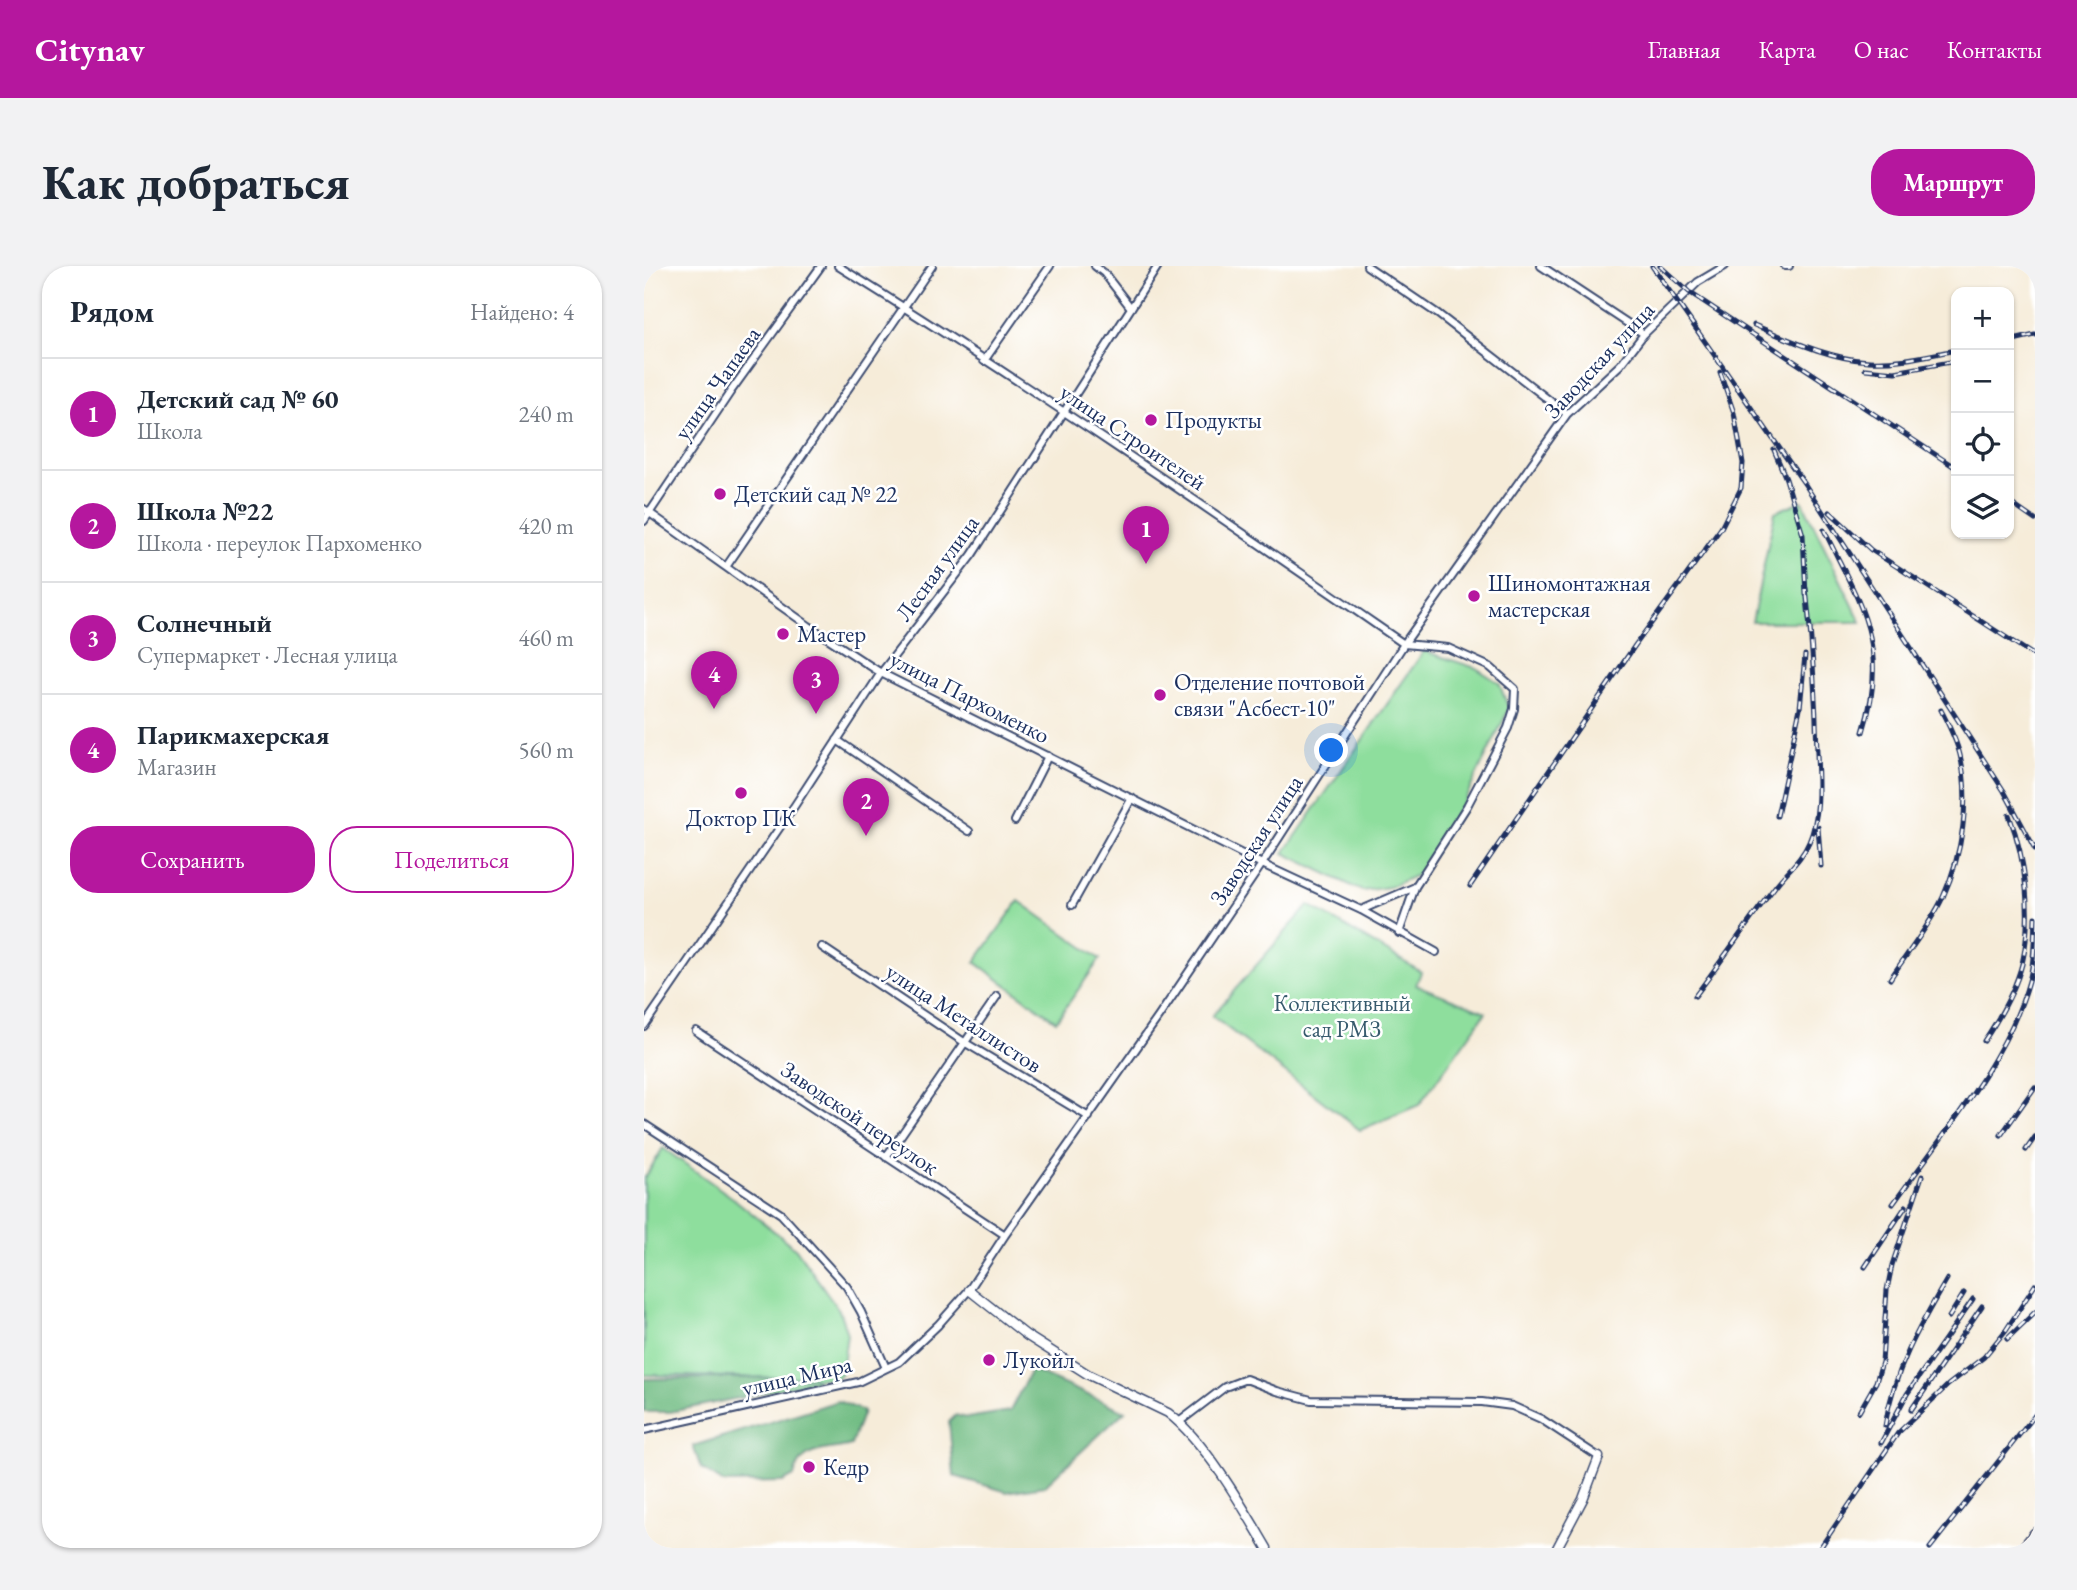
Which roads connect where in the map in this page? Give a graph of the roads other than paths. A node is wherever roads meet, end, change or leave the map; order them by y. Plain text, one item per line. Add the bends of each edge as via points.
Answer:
1 (821, 266) edge
2 (838, 266) edge
3 (932, 266) edge
4 (1050, 266) edge
5 (1095, 266) edge
6 (1158, 266) edge
7 (1367, 266) edge
8 (1541, 266) edge
9 (1725, 266) edge
10 (904, 307) junction
11 (1130, 308) junction
12 (1644, 334) junction
13 (984, 361) junction
14 (1065, 410) junction
15 (1567, 414) junction
16 (647, 511) edge
17 (644, 521) edge
18 (726, 567) junction
19 (1404, 644) junction
20 (881, 673) junction
21 (837, 740) junction
22 (1048, 756) junction
23 (1132, 798) junction
24 (1015, 821) dead end
25 (969, 831) dead end
26 (1262, 864) junction
27 (1415, 887) junction
28 (1072, 905) dead end
29 (1361, 910) junction
30 (1399, 933) junction
31 (822, 947) dead end
32 (1436, 952) dead end
33 (997, 996) dead end
34 (644, 1026) edge
35 (696, 1031) dead end
36 (964, 1042) junction
37 (1089, 1117) junction
38 (644, 1124) edge
39 (886, 1157) junction
40 (1005, 1235) junction
41 (969, 1290) junction
42 (886, 1368) junction
43 (1179, 1422) junction
44 (644, 1430) edge
45 (1599, 1457) joint
46 (2035, 1533) edge
47 (1267, 1548) edge
48 (1557, 1548) edge
49 (2023, 1548) edge

1 - 16 street, улица Чапаева
2 - 10 street, улица Строителей
3 - 10 street
4 - 13 street
5 - 11 street
6 - 11 street, Лесная улица
7 - 15 street via 1438,314
8 - 12 street
9 - 12 street, Заводская улица via 1698,282
10 - 13 street, улица Строителей
10 - 18 street
11 - 14 street, Лесная улица
12 - 15 street, Заводская улица via 1620,365
13 - 14 street, улица Строителей
14 - 19 street, улица Строителей
14 - 20 street, Лесная улица via 972,555
15 - 19 street, Заводская улица
16 - 17 street, улица Чапаева
16 - 18 street, улица Пархоменко
18 - 20 street, улица Пархоменко
19 - 26 street, Заводская улица
19 - 27 street via 1448,648 1490,667 1515,689 1508,728 1467,806
20 - 21 street, Лесная улица
20 - 22 street, улица Пархоменко
21 - 25 street
21 - 34 street, Лесная улица
22 - 23 street, улица Пархоменко
22 - 24 street
23 - 26 street, улица Пархоменко
23 - 28 street
26 - 29 street, улица Пархоменко
26 - 37 street, Заводская улица
27 - 29 street
27 - 30 street
29 - 30 street, улица Пархоменко
30 - 32 street, улица Пархоменко
31 - 36 street, улица Металлистов
33 - 36 street
35 - 39 street, Заводской переулок
36 - 37 street, улица Металлистов
36 - 39 street
37 - 40 street, Заводская улица
38 - 42 street via 781,1214 847,1287
39 - 40 street, Заводской переулок
40 - 41 street, Заводская улица
41 - 42 street, улица Мира via 899,1362
41 - 43 street via 1078,1368
42 - 44 street, улица Мира via 858,1382
43 - 45 street via 1225,1387 1246,1379 1311,1400 1512,1406
43 - 47 street via 1206,1453
45 - 48 street
46 - 49 main road

